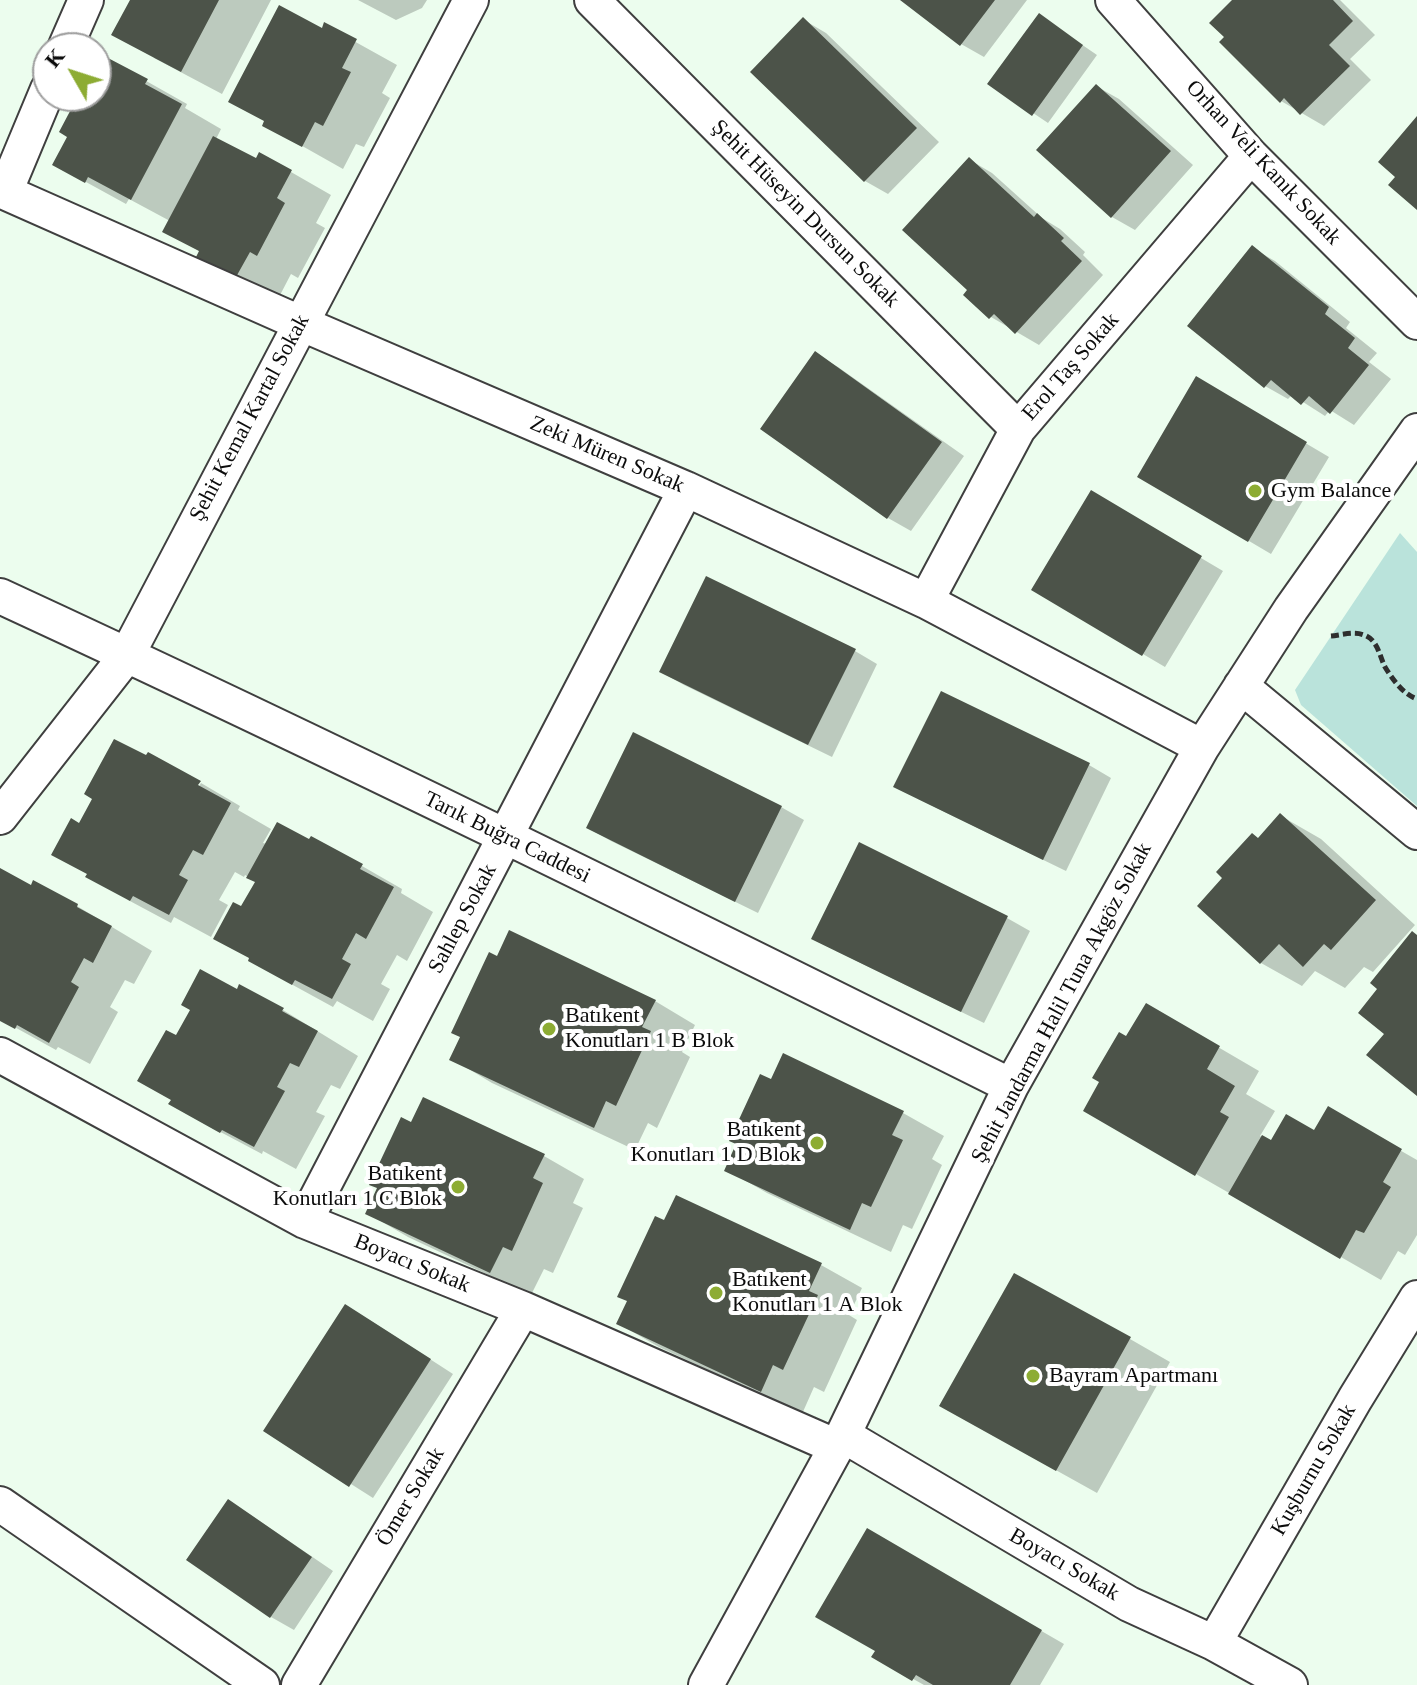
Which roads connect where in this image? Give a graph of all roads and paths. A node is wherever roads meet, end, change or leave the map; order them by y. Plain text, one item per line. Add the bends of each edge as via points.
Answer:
1 (86, 0) edge
2 (471, 0) edge
3 (592, 0) edge
4 (1128, 5) edge
5 (72, 32) edge
6 (38, 112) edge
7 (1251, 156) junction
8 (2, 191) edge
9 (1417, 322) edge
10 (300, 323) junction
11 (1018, 429) junction
12 (1417, 431) edge
13 (686, 489) junction
14 (0, 596) edge
15 (926, 601) junction
16 (1331, 636) dead end
17 (127, 655) junction
18 (1241, 686) junction
19 (1417, 699) edge
20 (1202, 747) junction
21 (0, 817) edge
22 (1417, 832) edge
23 (506, 836) junction
24 (0, 1055) edge
25 (1011, 1086) junction
26 (305, 1221) junction
27 (1417, 1298) edge
28 (523, 1309) junction
29 (840, 1441) junction
30 (0, 1504) edge
31 (1214, 1643) junction
32 (262, 1685) edge
33 (299, 1685) edge
34 (706, 1685) edge
35 (1290, 1685) edge

1 - 5 street
2 - 10 street, Şehit Kemal Kartal Sokak
3 - 11 street, Şehit Hüseyin Dursun Sokak
4 - 7 street, Orhan Veli Kanık Sokak
6 - 8 street
7 - 9 street, Orhan Veli Kanık Sokak
7 - 11 street, Erol Taş Sokak
8 - 10 street, Zeki Müren Sokak
10 - 13 street, Zeki Müren Sokak
10 - 17 street, Şehit Kemal Kartal Sokak
11 - 15 street, Erol Taş Sokak
12 - 18 street, Şehit Jandarma Halil Tuna Akgöz Sokak
13 - 15 street, Zeki Müren Sokak
13 - 23 street, Sahlep Sokak
14 - 17 street, Tarık Buğra Caddesi
15 - 20 street, Zeki Müren Sokak
16 - 19 path via 1368,636 1393,679
17 - 21 street, Şehit Kemal Kartal Sokak
17 - 23 street, Tarık Buğra Caddesi
18 - 20 street, Şehit Jandarma Halil Tuna Akgöz Sokak
18 - 22 street
20 - 25 street, Şehit Jandarma Halil Tuna Akgöz Sokak
23 - 25 street, Tarık Buğra Caddesi
23 - 26 street, Sahlep Sokak
24 - 26 street, Boyacı Sokak
25 - 29 street, Şehit Jandarma Halil Tuna Akgöz Sokak
26 - 28 street, Boyacı Sokak
27 - 31 street, Kuşburnu Sokak
28 - 29 street, Boyacı Sokak
28 - 33 street, Ömer Sokak
29 - 31 street, Boyacı Sokak via 1129,1604
29 - 34 street, Şehit Jandarma Halil Tuna Akgöz Sokak
30 - 32 street
31 - 35 street, Boyacı Sokak

